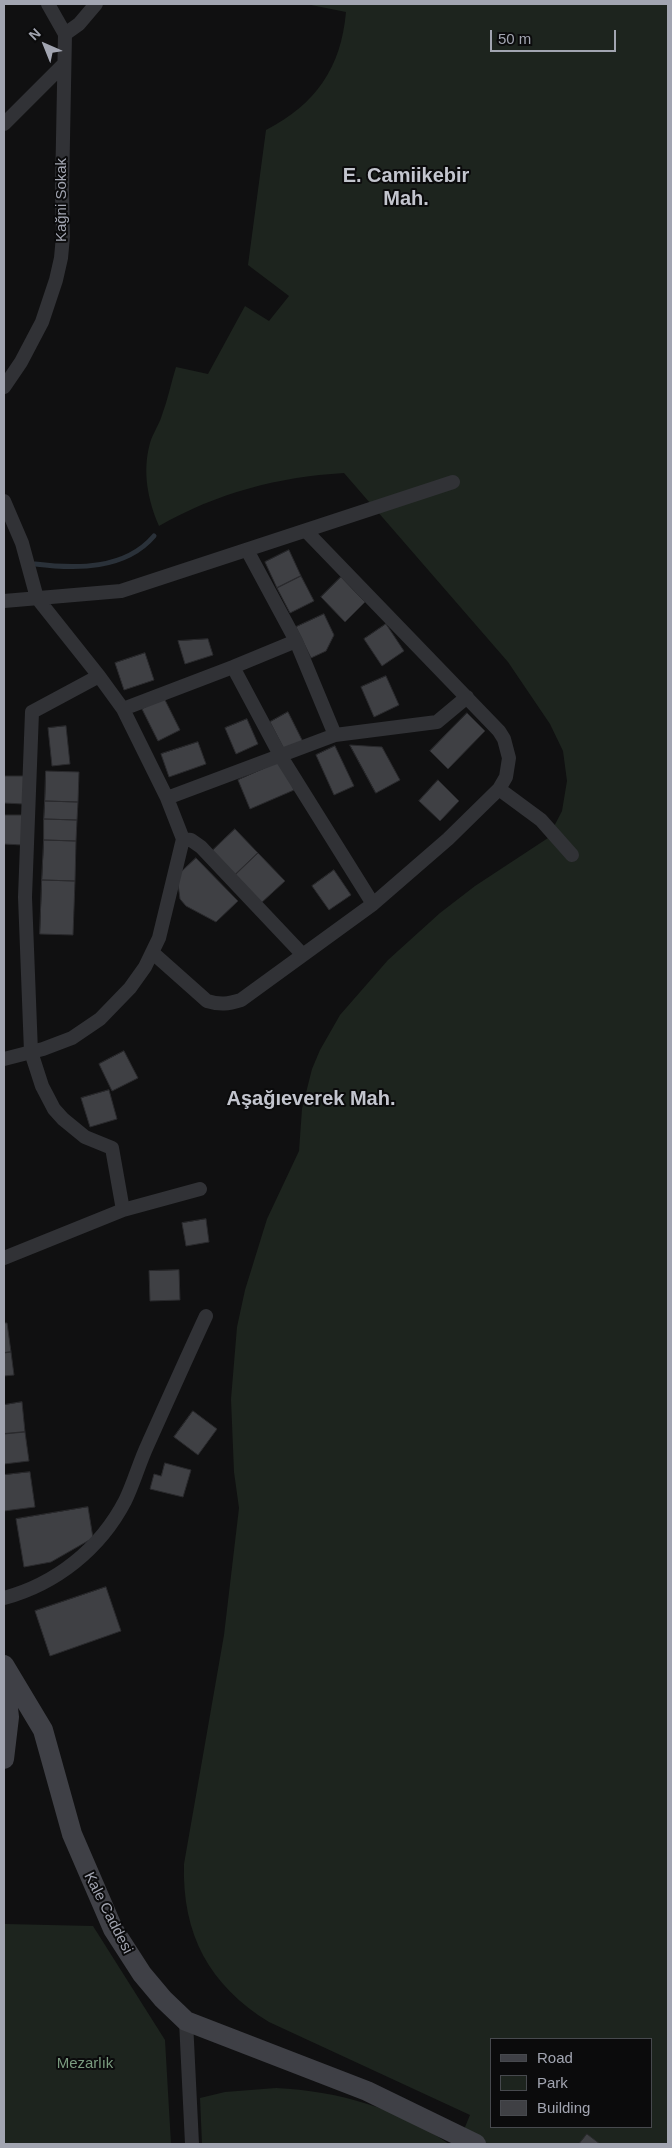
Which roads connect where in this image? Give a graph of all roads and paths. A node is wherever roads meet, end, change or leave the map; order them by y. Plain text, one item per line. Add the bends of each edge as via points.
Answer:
1 (48, 4) edge
2 (96, 4) edge
3 (65, 34) junction
4 (64, 64) junction
5 (4, 124) edge
6 (4, 387) edge
7 (453, 482) dead end
8 (4, 502) edge
9 (306, 531) junction
10 (247, 550) junction
11 (37, 598) junction
12 (4, 601) edge
13 (296, 641) junction
14 (233, 667) junction
15 (99, 676) junction
16 (466, 697) junction
17 (123, 709) junction
18 (335, 735) junction
19 (280, 756) junction
20 (499, 789) junction
21 (167, 798) junction
22 (183, 839) junction
23 (572, 855) dead end
24 (373, 904) junction
25 (153, 953) junction
26 (303, 954) junction
27 (31, 1052) junction
28 (4, 1059) edge
29 (200, 1189) dead end
30 (123, 1210) junction
31 (4, 1258) edge
32 (206, 1316) dead end
33 (4, 1598) edge
34 (4, 1665) edge
35 (4, 1759) edge
36 (186, 2021) junction
37 (192, 2144) edge
38 (476, 2144) edge

1 - 3 street
2 - 3 street via 79,24
3 - 4 street, Kağni Sokak
4 - 5 street
4 - 6 street, Kağni Sokak via 61,258 42,322
7 - 9 street
8 - 11 street via 22,544
9 - 10 street
9 - 16 street
10 - 11 street via 121,591
10 - 13 street
11 - 12 street
11 - 15 street
13 - 14 street
13 - 18 street
14 - 17 street
14 - 19 street
15 - 17 street
15 - 27 street via 32,712 25,897
16 - 18 street via 437,722
16 - 20 street via 499,731 508,748 509,767
17 - 21 street
18 - 19 street
19 - 21 street
19 - 24 street
20 - 23 street via 541,820
20 - 24 street via 448,839
21 - 22 street
22 - 25 street via 164,923
22 - 26 street via 201,847
24 - 26 street
25 - 26 street via 207,1000 218,1004 240,1000
25 - 27 street via 134,983 100,1019 72,1038
27 - 28 street
27 - 30 street via 42,1086 58,1114 85,1137 112,1148
29 - 30 street
30 - 31 street
32 - 33 street via 140,1461 126,1500 111,1523 89,1550 67,1568 37,1586
34 - 35 street via 10,1717
34 - 36 street, Kale Caddesi via 43,1730 72,1834 113,1929 142,1974
36 - 37 street
36 - 38 street, Kale Caddesi via 367,2091

